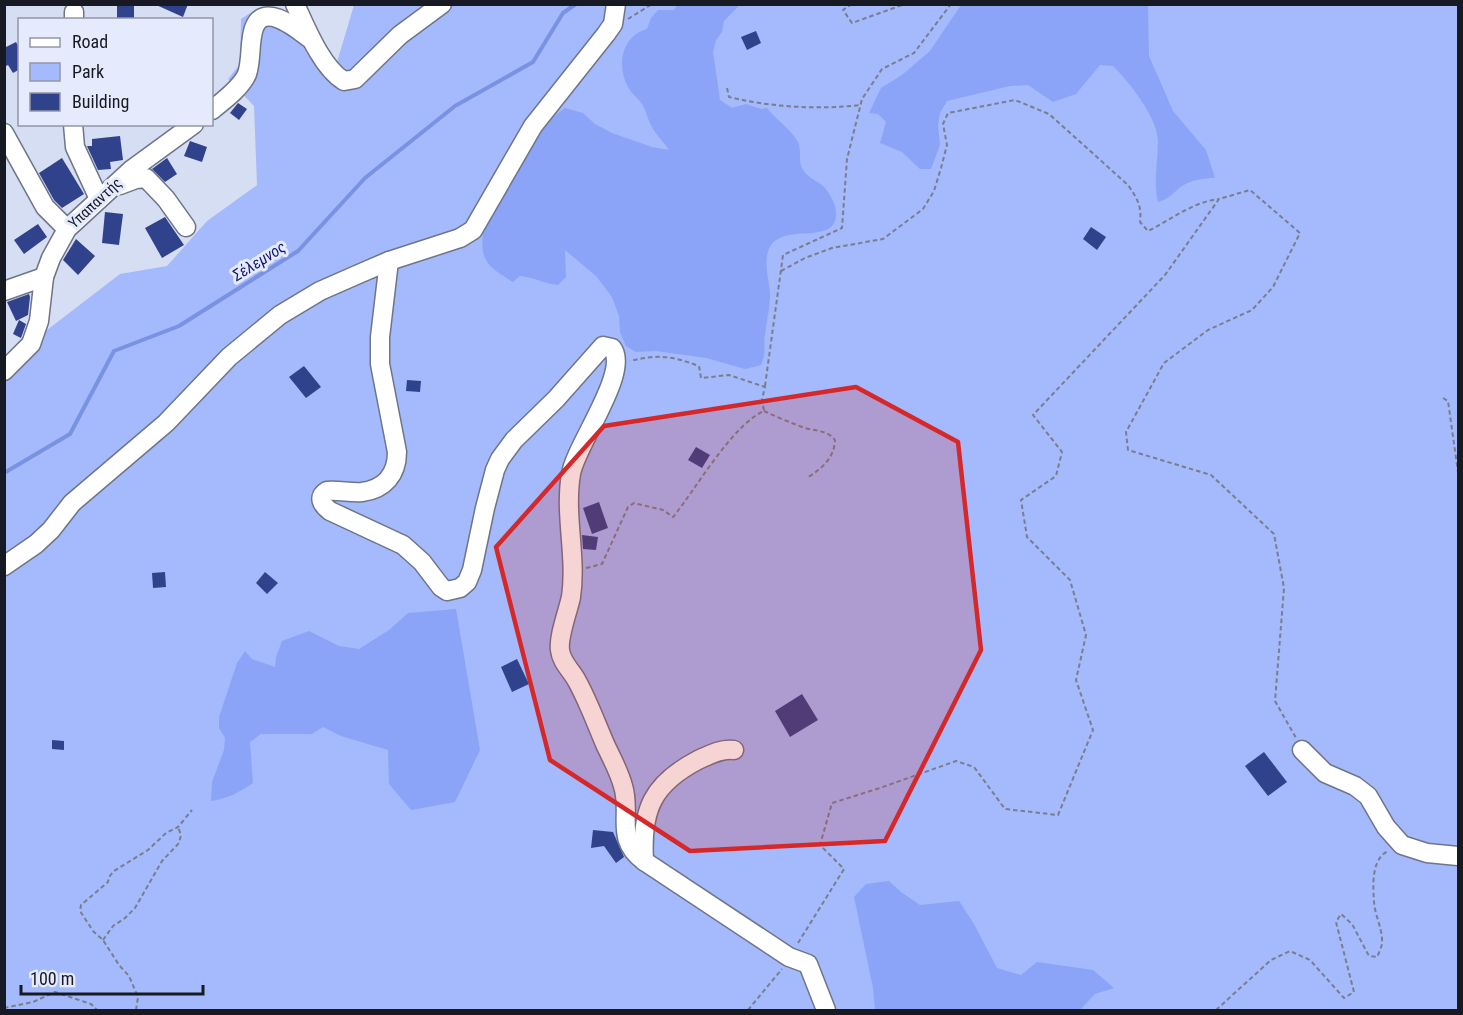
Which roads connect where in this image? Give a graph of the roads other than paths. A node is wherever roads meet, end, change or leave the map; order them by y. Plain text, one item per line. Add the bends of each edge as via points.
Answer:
1 (295, 4) edge
2 (442, 4) edge
3 (616, 4) edge
4 (312, 41) junction
5 (213, 109) edge
6 (73, 126) edge
7 (191, 126) edge
8 (4, 133) edge
9 (104, 194) junction
10 (186, 227) dead end
11 (67, 229) junction
12 (389, 261) junction
13 (44, 277) junction
14 (4, 291) edge
15 (4, 371) edge
16 (4, 566) edge
17 (734, 750) dead end
18 (1302, 750) road end
19 (1458, 856) edge
20 (644, 861) junction
21 (826, 1011) edge

1 - 4 street
2 - 4 street via 350,80 339,78
3 - 12 street via 613,24 533,126 473,230 460,238
4 - 5 street via 286,20 261,19 254,30 244,79
6 - 9 street via 75,147
7 - 9 street, Υπαπαντής
8 - 11 street via 45,207
9 - 10 street via 146,178
9 - 11 street, Υπαπαντής
11 - 13 street, Υπαπαντής
12 - 16 street via 320,291 255,334 166,423 72,503 36,544
12 - 20 street via 380,364 397,452 394,473 377,487 363,492 327,491 323,493 322,505 403,545 447,591 467,582 495,470 507,449 603,346 615,351 616,363 608,392 572,466 569,496 574,571 560,642 561,656 577,680 624,787 628,841
13 - 14 street
13 - 15 street, Υπαπαντής via 39,321 31,344
17 - 20 street via 701,759 661,788 643,826
18 - 19 street via 1325,773 1368,796 1402,845 1427,853
20 - 21 street via 785,964 807,964

